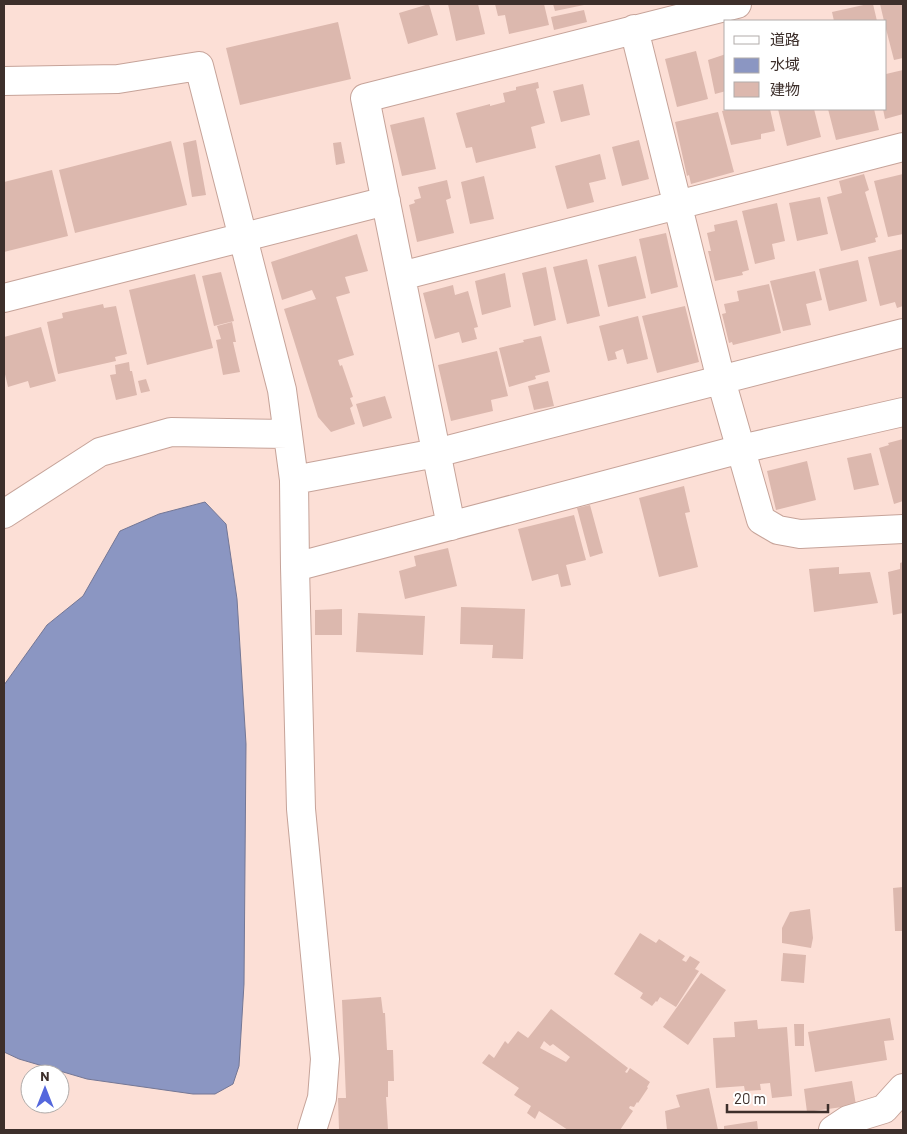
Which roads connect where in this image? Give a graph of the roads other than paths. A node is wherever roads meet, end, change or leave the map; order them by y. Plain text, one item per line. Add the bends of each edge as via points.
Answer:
1 (737, 4) edge
2 (634, 29) junction
3 (4, 82) edge
4 (903, 147) edge
5 (386, 201) junction
6 (677, 205) junction
7 (243, 238) junction
8 (401, 276) junction
9 (4, 298) edge
10 (903, 333) edge
11 (720, 380) junction
12 (903, 412) edge
13 (288, 434) junction
14 (740, 449) junction
15 (436, 453) junction
16 (294, 480) junction
17 (4, 514) edge
18 (451, 526) junction
19 (903, 529) edge
20 (295, 566) junction
21 (903, 1088) edge
22 (312, 1130) edge
23 (833, 1130) edge

1 - 2 street
2 - 5 street via 365,98
2 - 6 street
3 - 7 street via 118,79 199,66
4 - 6 street
5 - 7 street
5 - 8 street
6 - 8 street
6 - 11 street
7 - 9 street
7 - 13 street via 282,390
8 - 15 street
10 - 11 street
11 - 14 street
11 - 15 street
12 - 14 street
13 - 16 street
13 - 17 street via 171,432 100,452
14 - 18 street
14 - 19 street via 761,520 778,530 800,534
15 - 16 street
15 - 18 street
16 - 20 street
18 - 20 street
20 - 22 street via 301,809 325,1059 322,1098
21 - 23 street via 884,1109 848,1120

